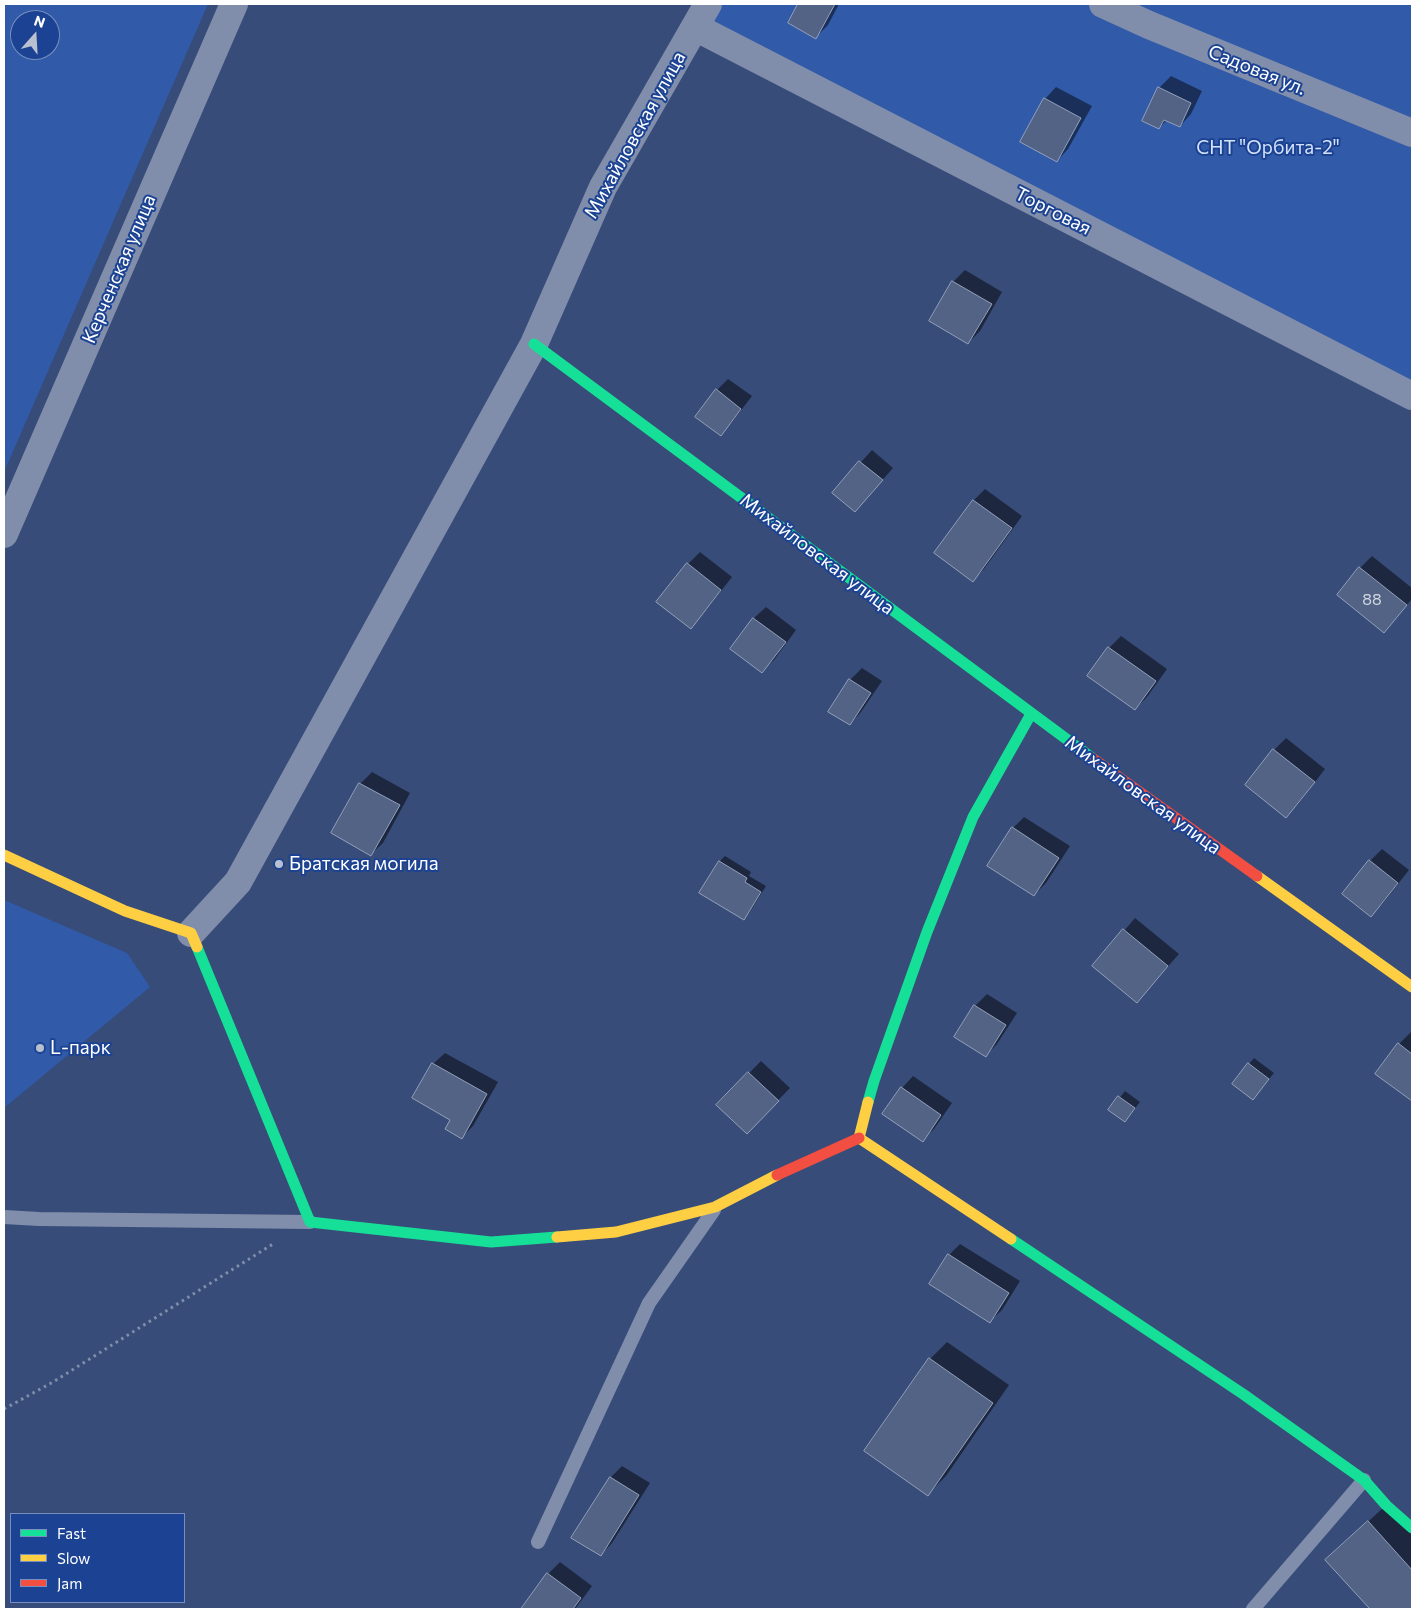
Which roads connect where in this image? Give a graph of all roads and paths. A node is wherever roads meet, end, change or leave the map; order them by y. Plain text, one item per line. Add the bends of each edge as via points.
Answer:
1 (234, 4) edge
2 (1103, 4) edge
3 (701, 15) edge
4 (1412, 133) edge
5 (534, 344) junction
6 (1412, 396) edge
7 (4, 534) edge
8 (1031, 714) junction
9 (4, 855) edge
10 (191, 932) junction
11 (1412, 987) edge
12 (858, 1138) junction
13 (716, 1207) junction
14 (4, 1217) edge
15 (310, 1222) junction
16 (4, 1409) edge
17 (1364, 1480) junction
18 (1412, 1528) edge
19 (538, 1542) dead end
20 (1253, 1609) edge

1 - 7 street, Керченская улица
2 - 4 street, Садовая ул.
3 - 5 street, Михайловская улица via 603,187
3 - 6 street, Торговая
5 - 8 street, Михайловская улица
5 - 10 street via 238,882
8 - 11 street, Михайловская улица
8 - 12 street via 973,816 927,932 874,1081
9 - 10 street via 125,911
10 - 15 street
12 - 13 street
12 - 17 street via 1243,1394
13 - 15 street via 616,1232 491,1242
13 - 19 lane via 649,1304
14 - 15 lane
15 - 16 path via 53,1382
17 - 18 street via 1386,1506
17 - 20 lane

